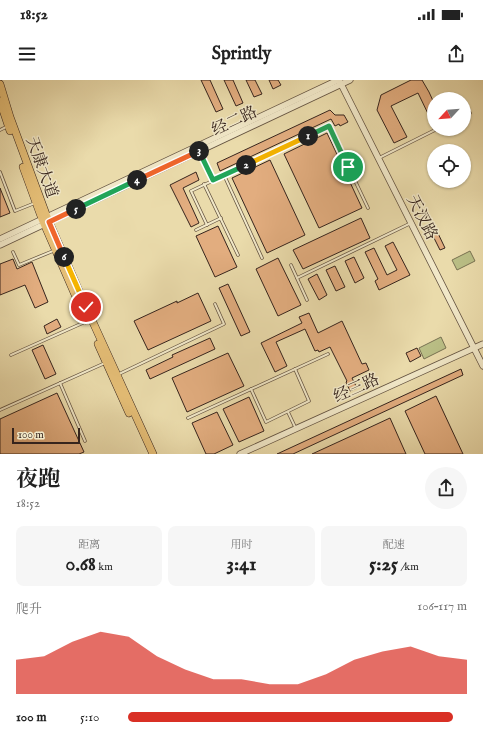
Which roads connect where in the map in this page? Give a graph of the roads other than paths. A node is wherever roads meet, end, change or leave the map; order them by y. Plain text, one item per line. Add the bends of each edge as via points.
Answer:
1 (350, 80) edge
2 (340, 81) edge
3 (0, 84) edge
4 (0, 101) edge
5 (10, 124) junction
6 (0, 130) edge
7 (427, 134) edge
8 (198, 149) junction
9 (379, 158) junction
10 (0, 172) edge
11 (224, 175) junction
12 (213, 180) junction
13 (204, 184) junction
14 (38, 202) junction
15 (368, 208) dead end
16 (221, 218) junction
17 (46, 221) junction
18 (411, 223) junction
19 (207, 225) junction
20 (196, 230) dead end
21 (0, 239) edge
22 (0, 245) edge
23 (58, 249) junction
24 (14, 252) dead end
25 (238, 255) dead end
26 (262, 258) dead end
27 (291, 265) dead end
28 (297, 278) junction
29 (307, 300) dead end
30 (215, 304) dead end
31 (89, 320) junction
32 (483, 344) edge
33 (474, 348) junction
34 (328, 354) dead end
35 (11, 355) dead end
36 (108, 361) junction
37 (483, 366) edge
38 (295, 369) junction
39 (115, 375) junction
40 (60, 383) junction
41 (251, 389) junction
42 (0, 410) edge
43 (288, 412) junction
44 (188, 418) dead end
45 (296, 429) junction
46 (85, 441) dead end
47 (148, 454) edge
48 (153, 454) edge
49 (240, 454) edge

1 - 2 street, 经二路
2 - 8 street, 经二路
2 - 9 street, 天汊路
3 - 5 main road, 天康大道
4 - 5 main road, 天康大道
5 - 6 lane
5 - 14 main road, 天康大道
7 - 9 lane
8 - 12 lane
8 - 17 street, 经二路
9 - 18 street, 天汊路
10 - 14 lane via 15,211
11 - 12 lane
11 - 15 lane via 329,126
11 - 26 lane
12 - 13 lane
13 - 16 lane
13 - 19 lane via 191,191
14 - 17 main road, 天康大道
16 - 19 lane
16 - 25 lane
17 - 21 street, 经二路
17 - 22 street, 经二路
17 - 23 main road, 天康大道
18 - 28 lane
18 - 33 street, 天汊路
19 - 20 lane
23 - 24 lane via 19,265
23 - 31 main road, 天康大道
27 - 28 lane
28 - 29 lane
30 - 39 lane via 224,324
31 - 35 lane
31 - 36 main road, 天康大道
32 - 33 street, 经三路
33 - 37 street, 天汊路
33 - 45 street, 经三路
34 - 38 lane
36 - 39 main road, 天康大道
36 - 40 lane
38 - 41 lane
38 - 43 lane via 309,401
39 - 47 main road, 天康大道
39 - 48 main road, 天康大道
40 - 42 lane
40 - 46 lane
41 - 43 lane via 266,422
41 - 44 lane
43 - 45 lane
45 - 49 street, 经三路

